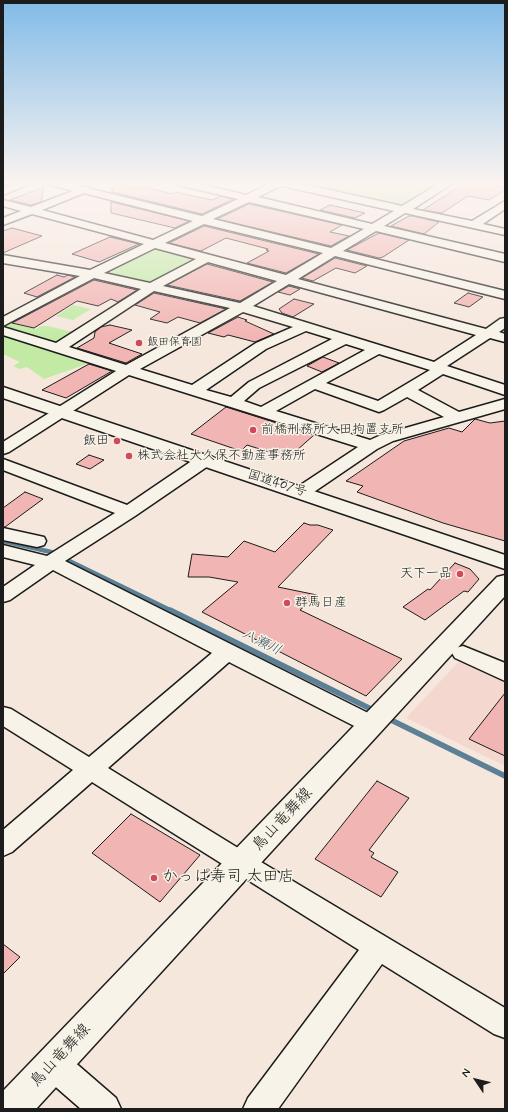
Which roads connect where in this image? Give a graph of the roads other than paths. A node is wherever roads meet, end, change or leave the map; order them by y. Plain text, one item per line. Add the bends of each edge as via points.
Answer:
1 (121, 235) edge
2 (173, 235) edge
3 (264, 235) edge
4 (363, 235) edge
5 (404, 235) edge
6 (155, 244) junction
7 (334, 252) junction
8 (206, 258) junction
9 (505, 258) edge
10 (3, 260) edge
11 (92, 274) junction
12 (288, 279) junction
13 (152, 287) junction
14 (505, 295) edge
15 (242, 307) junction
16 (3, 322) edge
17 (505, 322) edge
18 (304, 327) junction
19 (3, 331) edge
20 (487, 333) junction
21 (505, 338) edge
22 (344, 339) junction
23 (58, 348) junction
24 (377, 349) junction
25 (439, 368) junction
26 (127, 370) junction
27 (314, 384) junction
28 (505, 390) edge
29 (194, 391) junction
30 (408, 391) junction
31 (3, 392) edge
32 (233, 403) junction
33 (505, 404) edge
34 (61, 412) junction
35 (263, 412) junction
36 (458, 418) junction
37 (371, 446) junction
38 (3, 449) edge
39 (205, 460) junction
40 (3, 464) edge
41 (302, 492) junction
42 (130, 512) junction
43 (3, 534) edge
44 (37, 541) dead end
45 (3, 551) edge
46 (505, 562) edge
47 (50, 563) junction
48 (505, 582) edge
49 (3, 596) edge
50 (227, 652) junction
51 (463, 653) dead end
52 (505, 673) edge
53 (3, 715) edge
54 (378, 718) junction
55 (90, 770) junction
56 (3, 845) edge
57 (242, 864) junction
58 (378, 947) junction
59 (505, 1024) edge
60 (53, 1064) junction
61 (11, 1109) edge
62 (105, 1109) edge
63 (259, 1109) edge

1 - 6 street
2 - 6 street
3 - 7 street
4 - 7 street
5 - 9 street
6 - 8 street
6 - 11 street
7 - 12 street
7 - 14 street
8 - 12 street
8 - 13 street
10 - 11 street
11 - 13 street
11 - 16 street
12 - 15 street
12 - 20 street
13 - 15 street
13 - 23 street
15 - 18 street
15 - 26 street
17 - 20 street
18 - 22 street
18 - 29 street via 261,346
19 - 23 street
20 - 21 street
20 - 25 street
22 - 24 street
22 - 32 street via 254,385
23 - 26 street
24 - 25 street
24 - 27 street
25 - 28 street
25 - 30 street
26 - 29 street
26 - 34 street
27 - 30 street via 379,407
27 - 35 street
29 - 32 street
30 - 36 street
31 - 34 main road, 国道407号
32 - 35 street
33 - 36 street
34 - 38 street
34 - 39 main road, 国道407号
35 - 37 street
36 - 37 street via 387,438
37 - 41 street
39 - 41 main road, 国道407号
39 - 42 street
40 - 42 street
41 - 46 main road, 国道407号
42 - 47 street
43 - 44 street
45 - 47 street
47 - 49 street
47 - 50 street via 62,566
48 - 54 main road, 鳥山竜舞線
50 - 54 street
50 - 55 street
51 - 52 street
53 - 55 street
54 - 57 main road, 鳥山竜舞線
55 - 56 street
55 - 57 street
57 - 58 street
57 - 60 main road, 鳥山竜舞線
58 - 59 street
58 - 63 street
60 - 61 main road, 鳥山竜舞線
60 - 62 street

